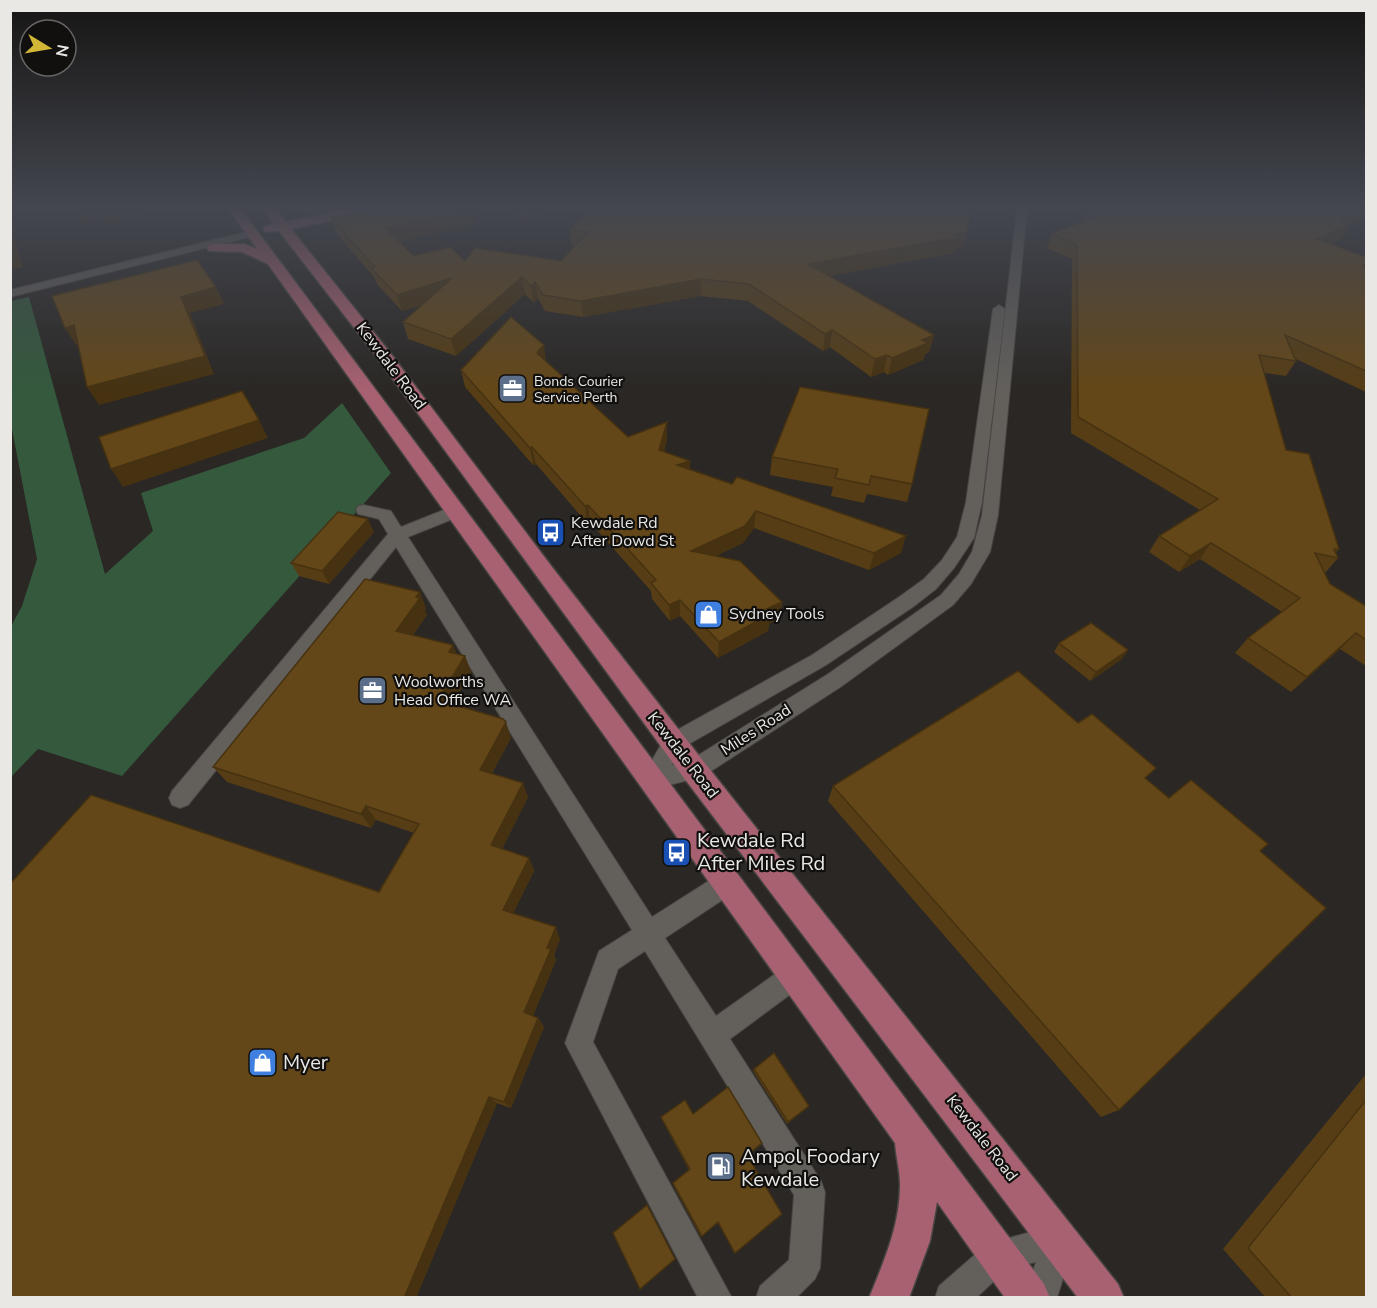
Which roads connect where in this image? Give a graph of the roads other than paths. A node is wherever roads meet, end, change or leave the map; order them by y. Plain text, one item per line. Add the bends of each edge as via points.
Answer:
1 (115, 269) edge
2 (278, 269) edge
3 (316, 269) edge
4 (1003, 269) edge
5 (1016, 269) edge
6 (10, 294) edge
7 (490, 498) junction
8 (364, 510) dead end
9 (457, 511) junction
10 (397, 535) junction
11 (674, 742) junction
12 (694, 770) junction
13 (652, 779) junction
14 (180, 798) dead end
15 (727, 882) junction
16 (648, 934) junction
17 (794, 976) junction
18 (712, 1035) junction
19 (911, 1134) junction
20 (1059, 1240) junction
21 (998, 1255) junction
22 (716, 1298) edge
23 (772, 1298) edge
24 (889, 1298) edge
25 (951, 1298) edge
26 (1030, 1298) edge
27 (1040, 1298) edge
28 (1104, 1298) edge

1 - 6 street
2 - 9 main road, Kewdale Road
3 - 7 main road, Kewdale Road
4 - 11 street, Miles Road via 974,502 964,538 948,564 930,584 829,654
5 - 12 street, Miles Road via 990,515 981,552 965,579 947,600 836,680
7 - 9 main road
7 - 11 main road, Kewdale Road
8 - 10 street via 385,515
9 - 10 street
9 - 13 main road, Kewdale Road
10 - 14 street
10 - 16 street
11 - 12 main road, Kewdale Road
11 - 13 street, Miles Road
12 - 13 street, Miles Road
12 - 20 main road, Kewdale Road
13 - 15 main road, Kewdale Road
15 - 16 street
15 - 17 main road, Kewdale Road
16 - 18 street
16 - 22 street via 608,960 579,1043
17 - 18 street
17 - 19 main road, Kewdale Road
18 - 23 street via 810,1192 804,1268
19 - 21 main road, Kewdale Road
19 - 24 main road via 919,1173 917,1219
20 - 21 street
20 - 27 street
20 - 28 main road, Kewdale Road
21 - 25 street
21 - 26 main road, Kewdale Road

